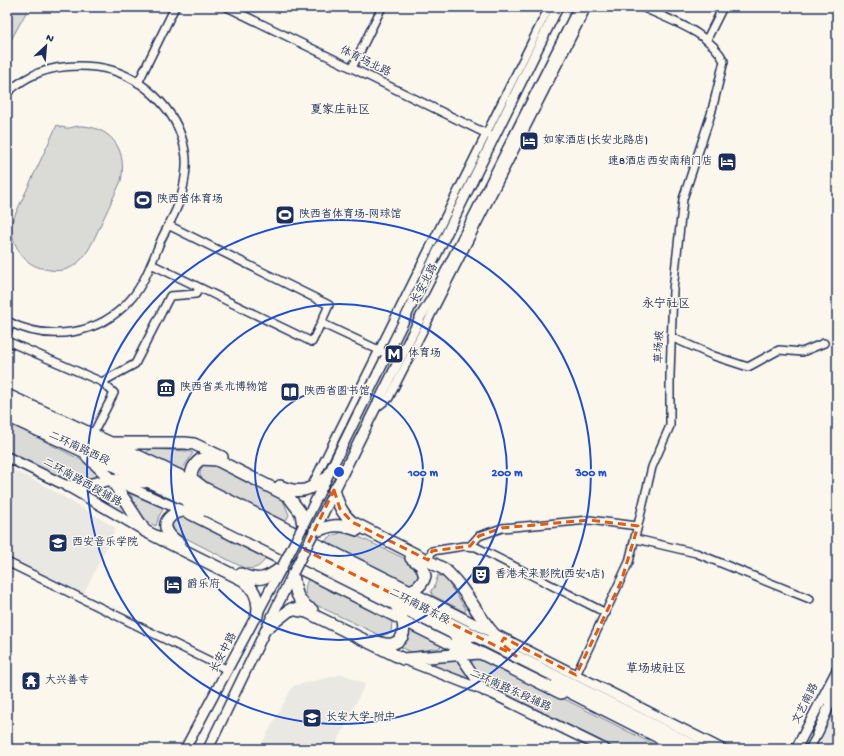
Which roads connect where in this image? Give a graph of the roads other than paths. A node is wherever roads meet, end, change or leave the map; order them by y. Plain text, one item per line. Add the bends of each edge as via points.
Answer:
1 (175, 7) edge
2 (226, 7) edge
3 (382, 7) edge
4 (549, 7) edge
5 (558, 7) edge
6 (579, 7) edge
7 (587, 7) edge
8 (642, 7) edge
9 (723, 7) edge
10 (707, 39) junction
11 (352, 68) junction
12 (138, 83) junction
13 (7, 93) edge
14 (490, 135) junction
15 (168, 225) junction
16 (151, 264) junction
17 (200, 288) junction
18 (9, 322) edge
19 (321, 323) junction
20 (7, 332) edge
21 (671, 337) junction
22 (7, 341) edge
23 (824, 343) dead end
24 (383, 352) junction
25 (102, 382) junction
26 (7, 395) edge
27 (7, 404) edge
28 (374, 410) junction
29 (7, 416) edge
30 (93, 434) junction
31 (111, 443) junction
32 (80, 448) junction
33 (7, 457) edge
34 (137, 466) junction
35 (112, 479) junction
36 (325, 479) junction
37 (150, 482) junction
38 (67, 486) junction
39 (204, 488) junction
40 (310, 489) junction
41 (334, 490) junction
42 (181, 510) junction
43 (215, 515) junction
44 (303, 526) junction
45 (638, 526) junction
46 (145, 531) junction
47 (314, 532) junction
48 (636, 539) junction
49 (470, 546) junction
50 (428, 560) junction
51 (7, 562) edge
52 (282, 567) junction
53 (293, 573) junction
54 (385, 590) junction
55 (410, 591) junction
56 (810, 599) dead end
57 (397, 608) junction
58 (606, 613) junction
59 (257, 616) junction
60 (402, 620) junction
61 (268, 627) junction
62 (490, 631) junction
63 (460, 651) junction
64 (480, 653) junction
65 (516, 656) junction
66 (403, 659) junction
67 (511, 668) junction
68 (228, 670) junction
69 (837, 670) edge
70 (535, 674) junction
71 (576, 675) junction
72 (837, 678) edge
73 (835, 689) edge
74 (484, 691) junction
75 (817, 734) joint
76 (185, 749) edge
77 (208, 749) edge
78 (605, 749) edge
79 (670, 749) edge
80 (682, 749) edge
81 (700, 749) edge
82 (722, 749) edge
83 (796, 749) edge
84 (801, 749) edge
85 (810, 749) edge

1 - 12 street
2 - 11 street, 体育场北路
3 - 11 street
4 - 14 street
5 - 14 main road, 长安北路
6 - 28 main road, 长安北路
7 - 28 street via 389,398
8 - 10 street, 草场坡
9 - 10 street
10 - 21 street, 草场坡 via 719,50 724,61 711,114 683,199 673,290
11 - 14 street, 体育场北路
12 - 13 street via 104,68 59,66 20,81
12 - 15 street via 167,109 179,130 186,151 182,195
14 - 24 main road, 长安北路
15 - 16 street
15 - 19 street via 329,305
16 - 17 street
16 - 18 street via 131,299 116,313 90,328 55,335 31,331
17 - 19 street via 312,342
17 - 25 street via 196,294 170,296 135,364
18 - 20 street
19 - 24 street
21 - 23 street via 714,356 748,367 779,350 802,352
21 - 45 street, 草场坡 via 670,426 652,467
22 - 25 street
24 - 36 main road, 长安北路
24 - 40 street
25 - 30 street via 114,393
26 - 30 highway
27 - 34 highway, 二环南路西段
28 - 41 main road, 长安北路
29 - 32 highway, 二环南路西段
30 - 31 highway
31 - 34 highway
31 - 39 highway
31 - 40 highway via 194,444 285,488 294,491
32 - 35 highway
32 - 37 highway, 二环南路西段
33 - 38 main road, 二环南路西段辅路
34 - 54 highway, 二环南路东段
35 - 37 highway
35 - 38 highway via 81,487
35 - 42 main road
35 - 46 highway
36 - 40 highway
36 - 44 main road, 长安北路
37 - 43 highway, 二环南路东段
38 - 46 main road, 二环南路西段辅路
39 - 44 highway via 191,478 191,471 201,459 217,460 288,496 301,513
39 - 55 highway
41 - 47 main road, 长安北路
41 - 50 highway via 340,509 352,522
42 - 43 highway via 190,509
42 - 52 highway via 168,519 166,529 170,537 178,543 253,579 270,575
42 - 60 main road
43 - 57 highway, 二环南路东段
44 - 52 main road, 长安北路, bridge
45 - 48 street, 草场坡
45 - 49 street via 589,520 502,528 479,536
46 - 59 highway via 251,586 259,606
47 - 53 main road, 长安北路, bridge
47 - 55 highway via 338,524 417,560 425,576 420,585
48 - 56 street via 696,553
48 - 58 street, 草场坡 via 624,576
49 - 50 street via 432,551
49 - 58 street
50 - 62 highway via 452,576
51 - 68 street
52 - 59 main road, 长安中路
53 - 60 highway via 301,603 380,643 392,645 400,640 404,631
53 - 61 main road
54 - 55 highway
54 - 65 highway, 二环南路东段
55 - 62 main road
57 - 60 highway
57 - 64 highway
57 - 70 highway, 二环南路东段
58 - 71 street, 草场坡
59 - 68 main road, 长安中路
60 - 63 main road
61 - 66 highway via 291,609 299,610
61 - 77 main road
62 - 65 highway
62 - 71 main road
63 - 64 highway
63 - 66 highway
63 - 74 main road
64 - 67 highway
65 - 81 highway, 二环南路东段
66 - 74 main road, 二环南路东段辅路
67 - 70 highway
67 - 79 highway
68 - 76 main road, 长安中路
69 - 83 main road, 文艺南路
70 - 80 highway, 二环南路东段
71 - 82 main road
72 - 73 main road, 文艺南路
73 - 75 main road
73 - 84 main road, 文艺南路
74 - 78 main road, 二环南路东段辅路
75 - 85 street

